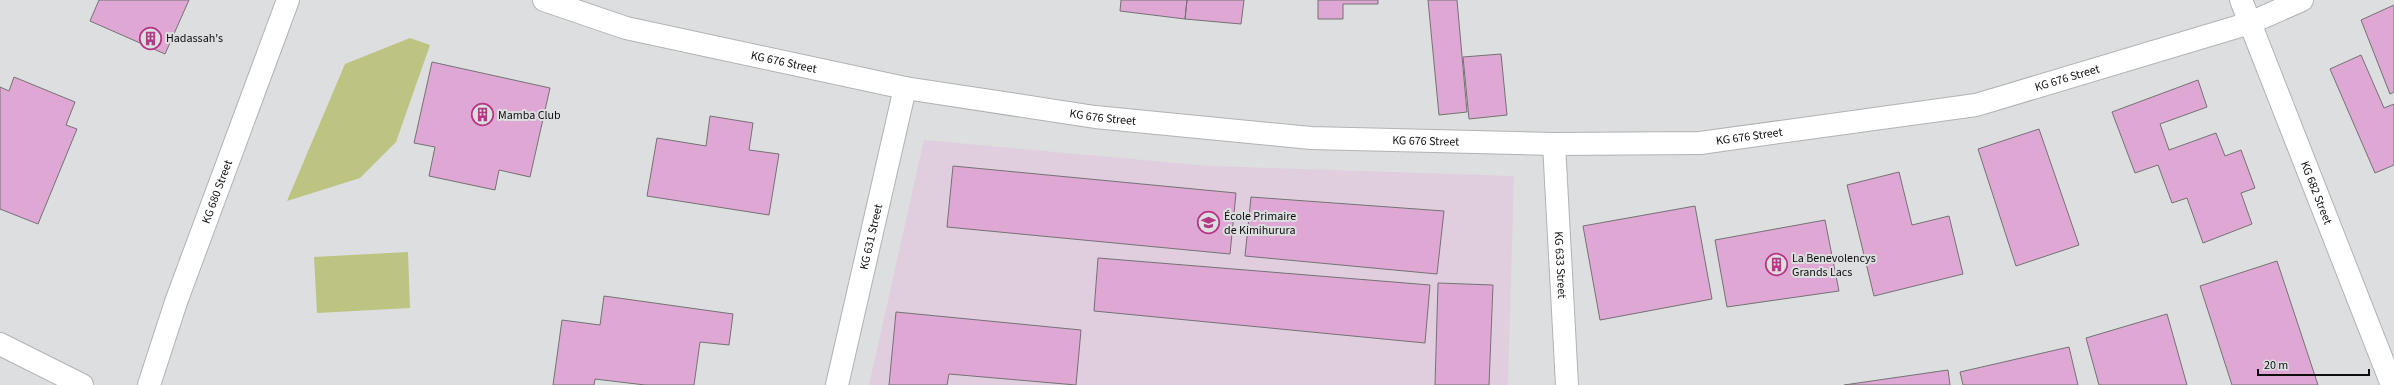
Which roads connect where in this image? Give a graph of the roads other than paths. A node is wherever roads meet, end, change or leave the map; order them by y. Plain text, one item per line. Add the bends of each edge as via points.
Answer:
1 (288, 0) edge
2 (544, 0) edge
3 (2241, 0) edge
4 (2302, 0) edge
5 (2250, 23) junction
6 (904, 88) junction
7 (1554, 144) junction
8 (0, 344) edge
9 (82, 385) edge
10 (149, 385) edge
11 (837, 385) edge
12 (1567, 385) edge
13 (2392, 385) edge

1 - 10 street, KG 680 Street via 176,302
2 - 6 street, KG 676 Street via 626,28
3 - 5 street, KG 682 Street
4 - 5 street, KG 676 Street
5 - 7 street, KG 676 Street via 1976,105 1700,143
5 - 13 street, KG 682 Street
6 - 7 street, KG 676 Street via 1095,116 1311,138
6 - 11 street, KG 631 Street
7 - 12 street, KG 633 Street
8 - 9 street

